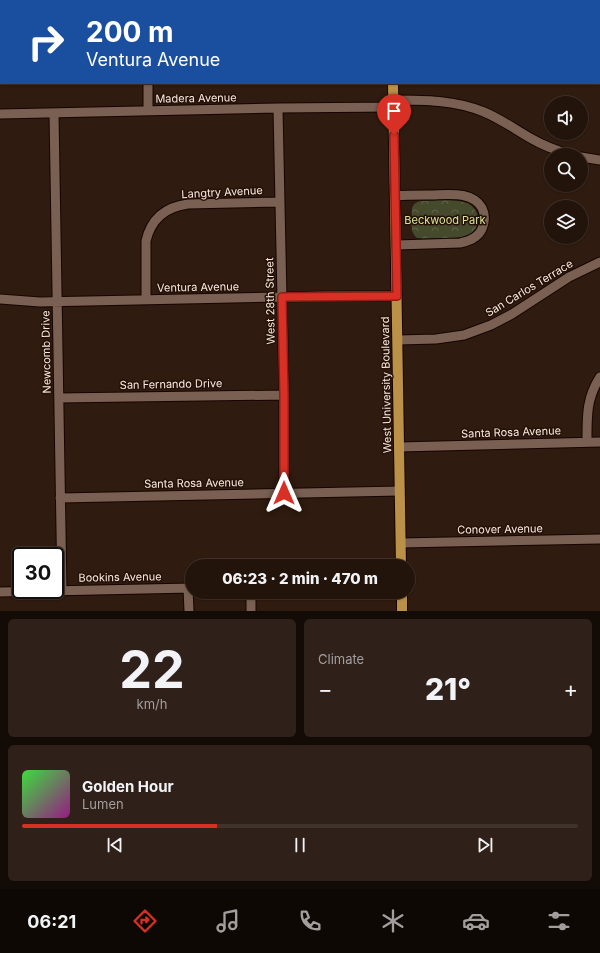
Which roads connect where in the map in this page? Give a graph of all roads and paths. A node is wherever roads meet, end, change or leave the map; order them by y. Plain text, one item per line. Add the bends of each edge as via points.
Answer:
1 (148, 84) edge
2 (393, 84) edge
3 (393, 104) junction
4 (278, 108) junction
5 (148, 111) junction
6 (54, 113) junction
7 (0, 114) edge
8 (551, 148) edge
9 (588, 158) edge
10 (600, 160) edge
11 (394, 196) junction
12 (280, 202) junction
13 (396, 245) junction
14 (600, 262) edge
15 (397, 296) junction
16 (282, 297) junction
17 (0, 299) edge
18 (146, 300) junction
19 (57, 301) junction
20 (398, 340) junction
21 (600, 377) edge
22 (284, 394) junction
23 (58, 398) junction
24 (587, 442) junction
25 (600, 442) edge
26 (399, 447) junction
27 (400, 491) junction
28 (284, 493) junction
29 (60, 498) junction
30 (600, 539) edge
31 (401, 543) junction
32 (61, 547) edge
33 (402, 559) edge
34 (185, 588) edge
35 (64, 590) edge
36 (0, 592) edge
37 (12, 592) edge
38 (190, 599) edge
39 (251, 599) edge
40 (402, 599) edge
41 (189, 611) edge
42 (251, 611) edge
43 (402, 611) edge

1 - 5 street
2 - 3 main road, West University Boulevard
3 - 4 street, Madera Avenue
3 - 8 street, Madera Avenue via 444,102 463,105 495,117
3 - 11 main road, West University Boulevard
4 - 5 street, Madera Avenue
4 - 12 street, West 28th Street
5 - 6 street, Madera Avenue
6 - 7 street, Madera Avenue
6 - 19 street, Newcomb Drive
9 - 10 street
11 - 13 main road, West University Boulevard
11 - 13 street via 464,196 478,203 485,217 479,234 465,242
12 - 16 street, West 28th Street
12 - 18 street, Langtry Avenue via 188,204 166,211 155,221 146,241
13 - 15 main road, West University Boulevard
14 - 20 street, San Carlos Terrace via 569,277 491,325 464,335
15 - 16 street, Ventura Avenue
15 - 20 main road, West University Boulevard
16 - 18 street, Ventura Avenue
16 - 22 street, West 28th Street
17 - 19 street, Ventura Avenue
18 - 19 street, Ventura Avenue
19 - 23 street, Newcomb Drive
20 - 26 main road, West University Boulevard
21 - 24 street via 590,396
22 - 23 street, San Fernando Drive
22 - 28 street, West 28th Street
23 - 29 street, Newcomb Drive
24 - 25 street, Santa Rosa Avenue
24 - 26 street, Santa Rosa Avenue
26 - 27 main road, West University Boulevard
27 - 28 street, Santa Rosa Avenue
27 - 31 main road, West University Boulevard
28 - 29 street, Santa Rosa Avenue
29 - 32 street, Newcomb Drive
30 - 31 street, Conover Avenue
31 - 33 main road, West University Boulevard
34 - 35 street, Bookins Avenue
36 - 37 street, Bookins Avenue
38 - 41 street
39 - 42 street
40 - 43 main road

